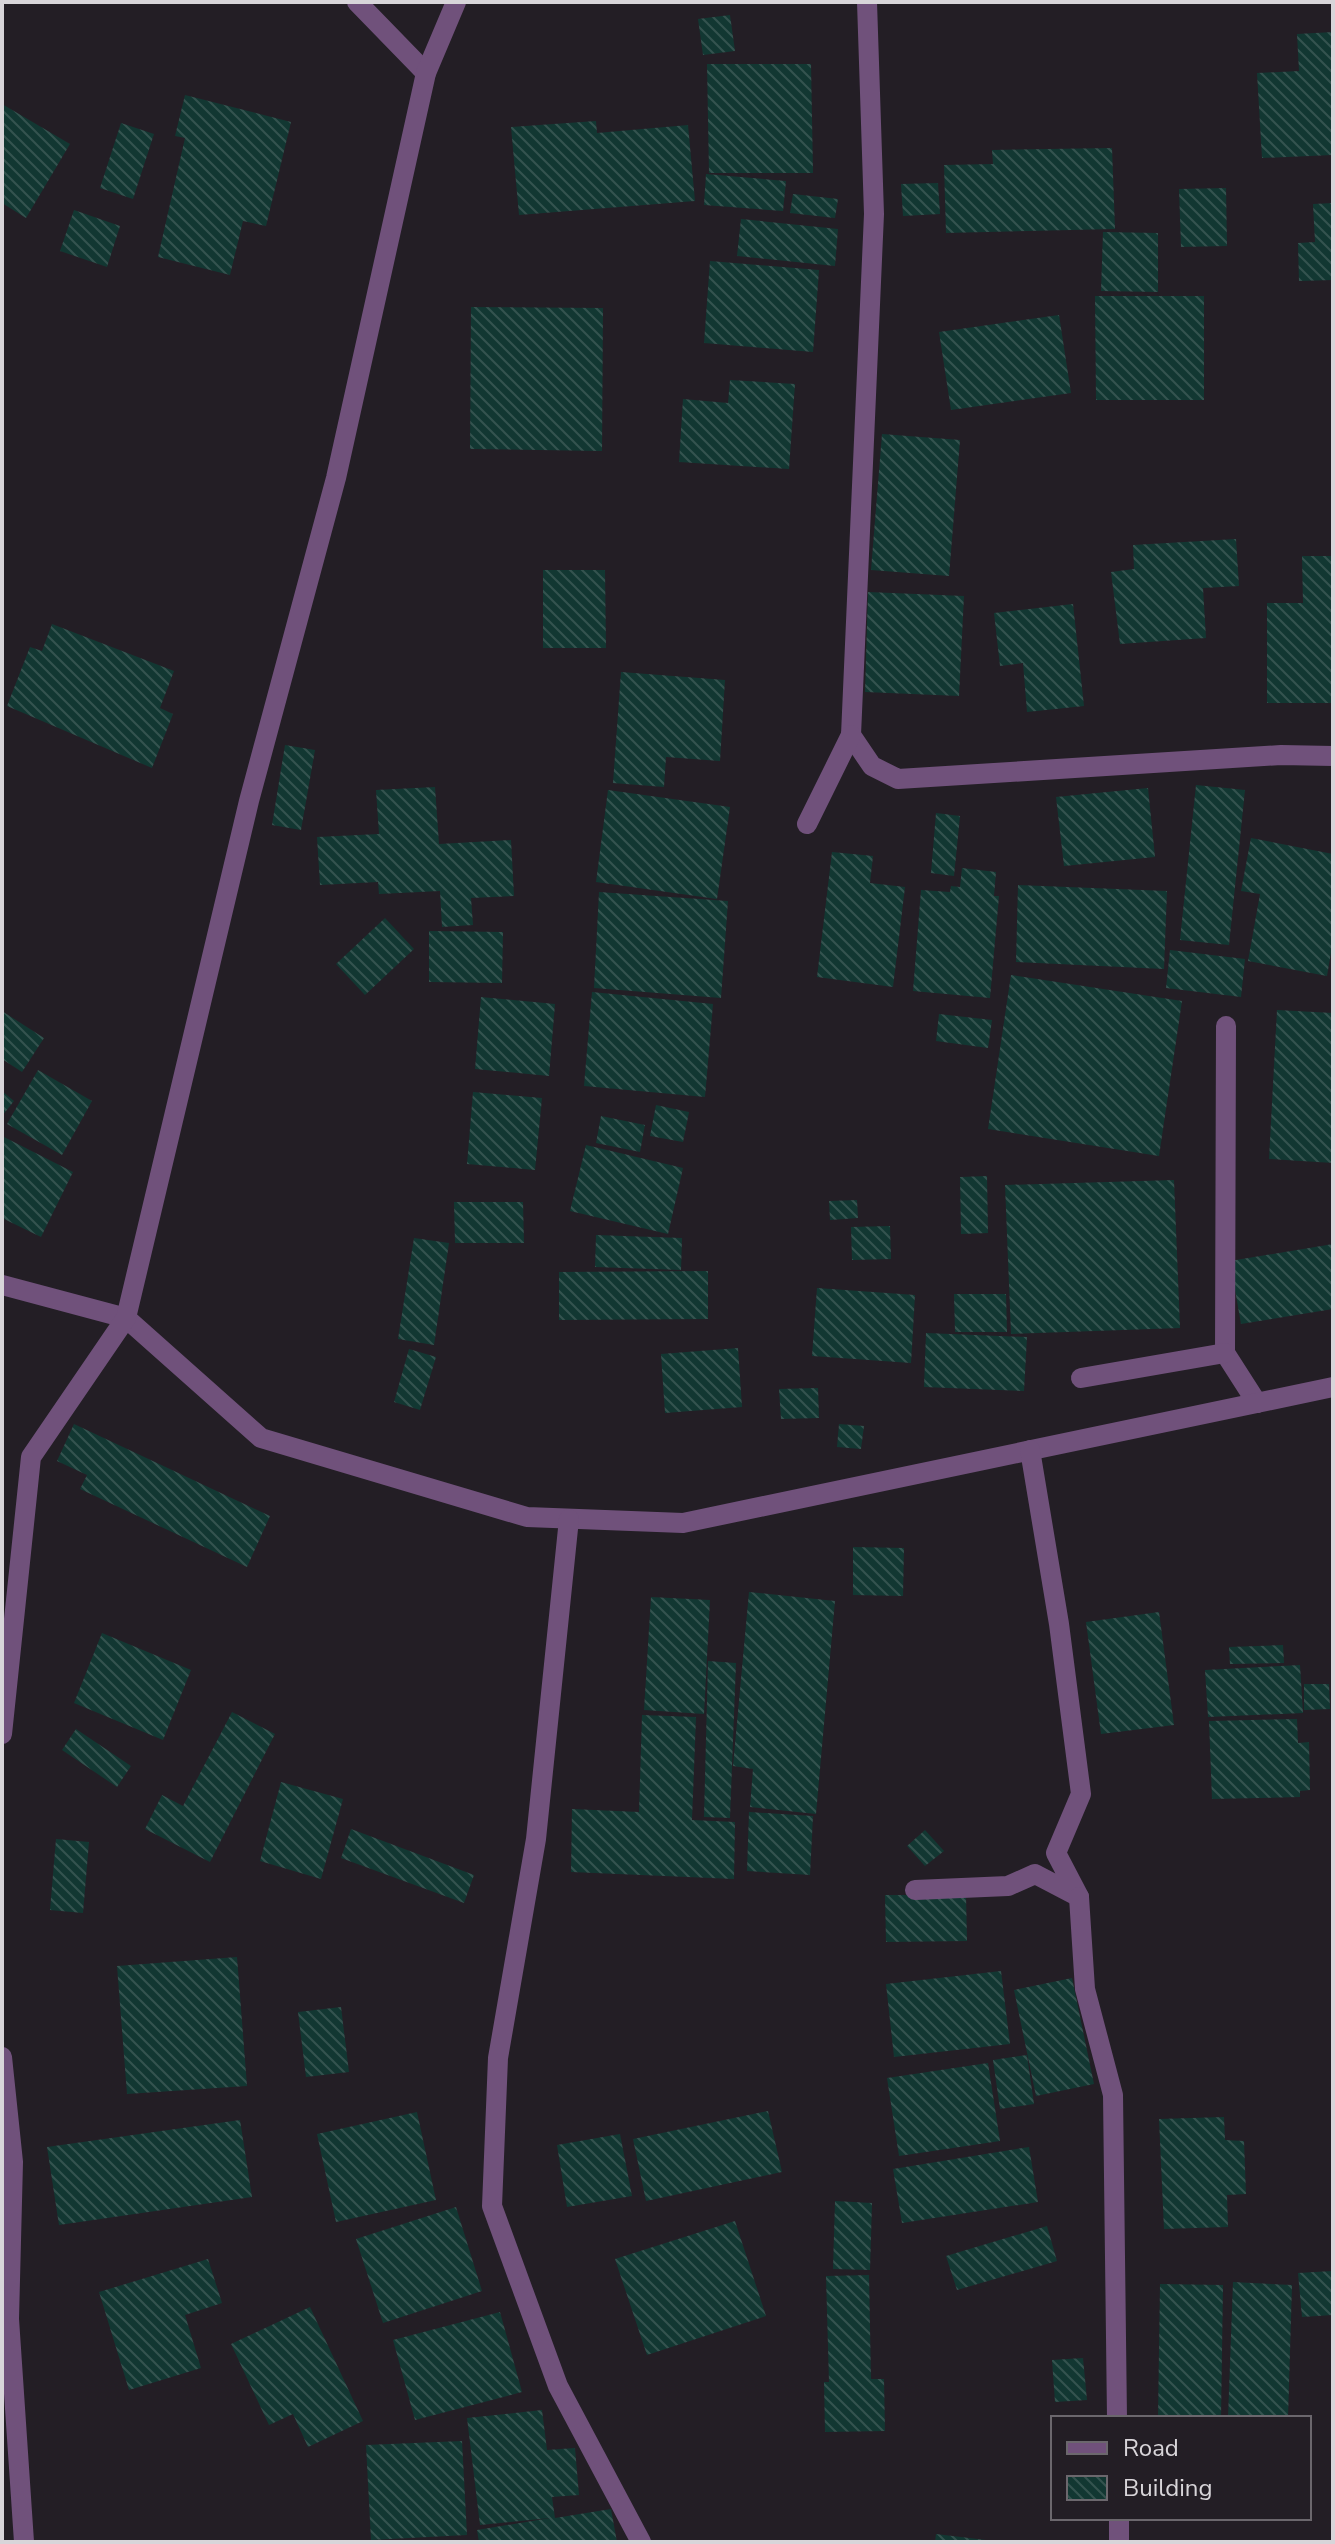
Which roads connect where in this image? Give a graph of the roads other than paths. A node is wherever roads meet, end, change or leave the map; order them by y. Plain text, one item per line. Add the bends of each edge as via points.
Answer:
1 (357, 2) edge
2 (456, 2) edge
3 (867, 2) edge
4 (426, 73) junction
5 (851, 735) junction
6 (1333, 756) edge
7 (807, 824) dead end
8 (1226, 1026) dead end
9 (2, 1285) edge
10 (126, 1318) junction
11 (1225, 1353) junction
12 (1081, 1378) dead end
13 (1333, 1387) edge
14 (1257, 1403) junction
15 (1030, 1450) junction
16 (569, 1519) junction
17 (2, 1734) edge
18 (915, 1890) dead end
19 (1079, 1897) junction
20 (2, 2057) edge
21 (6, 2319) edge
22 (1117, 2416) edge
23 (1119, 2520) edge
24 (24, 2542) edge
25 (641, 2542) edge
26 (1119, 2542) edge

1 - 4 street
2 - 4 street
3 - 5 street via 874,214
4 - 10 street via 339,463 249,801
5 - 6 street via 872,766 898,779
5 - 7 street
8 - 11 street
9 - 10 street
10 - 16 street via 261,1438 527,1517
10 - 17 street via 31,1457
11 - 12 street
11 - 14 street
13 - 14 street
14 - 15 street
15 - 16 street via 683,1523
15 - 19 street via 1081,1794 1056,1853
16 - 25 street via 536,1839 498,2058 492,2206 558,2386
18 - 19 street via 1008,1886 1035,1874
19 - 22 street via 1085,1989 1113,2095
20 - 21 street via 13,2162
21 - 24 street
23 - 26 street

